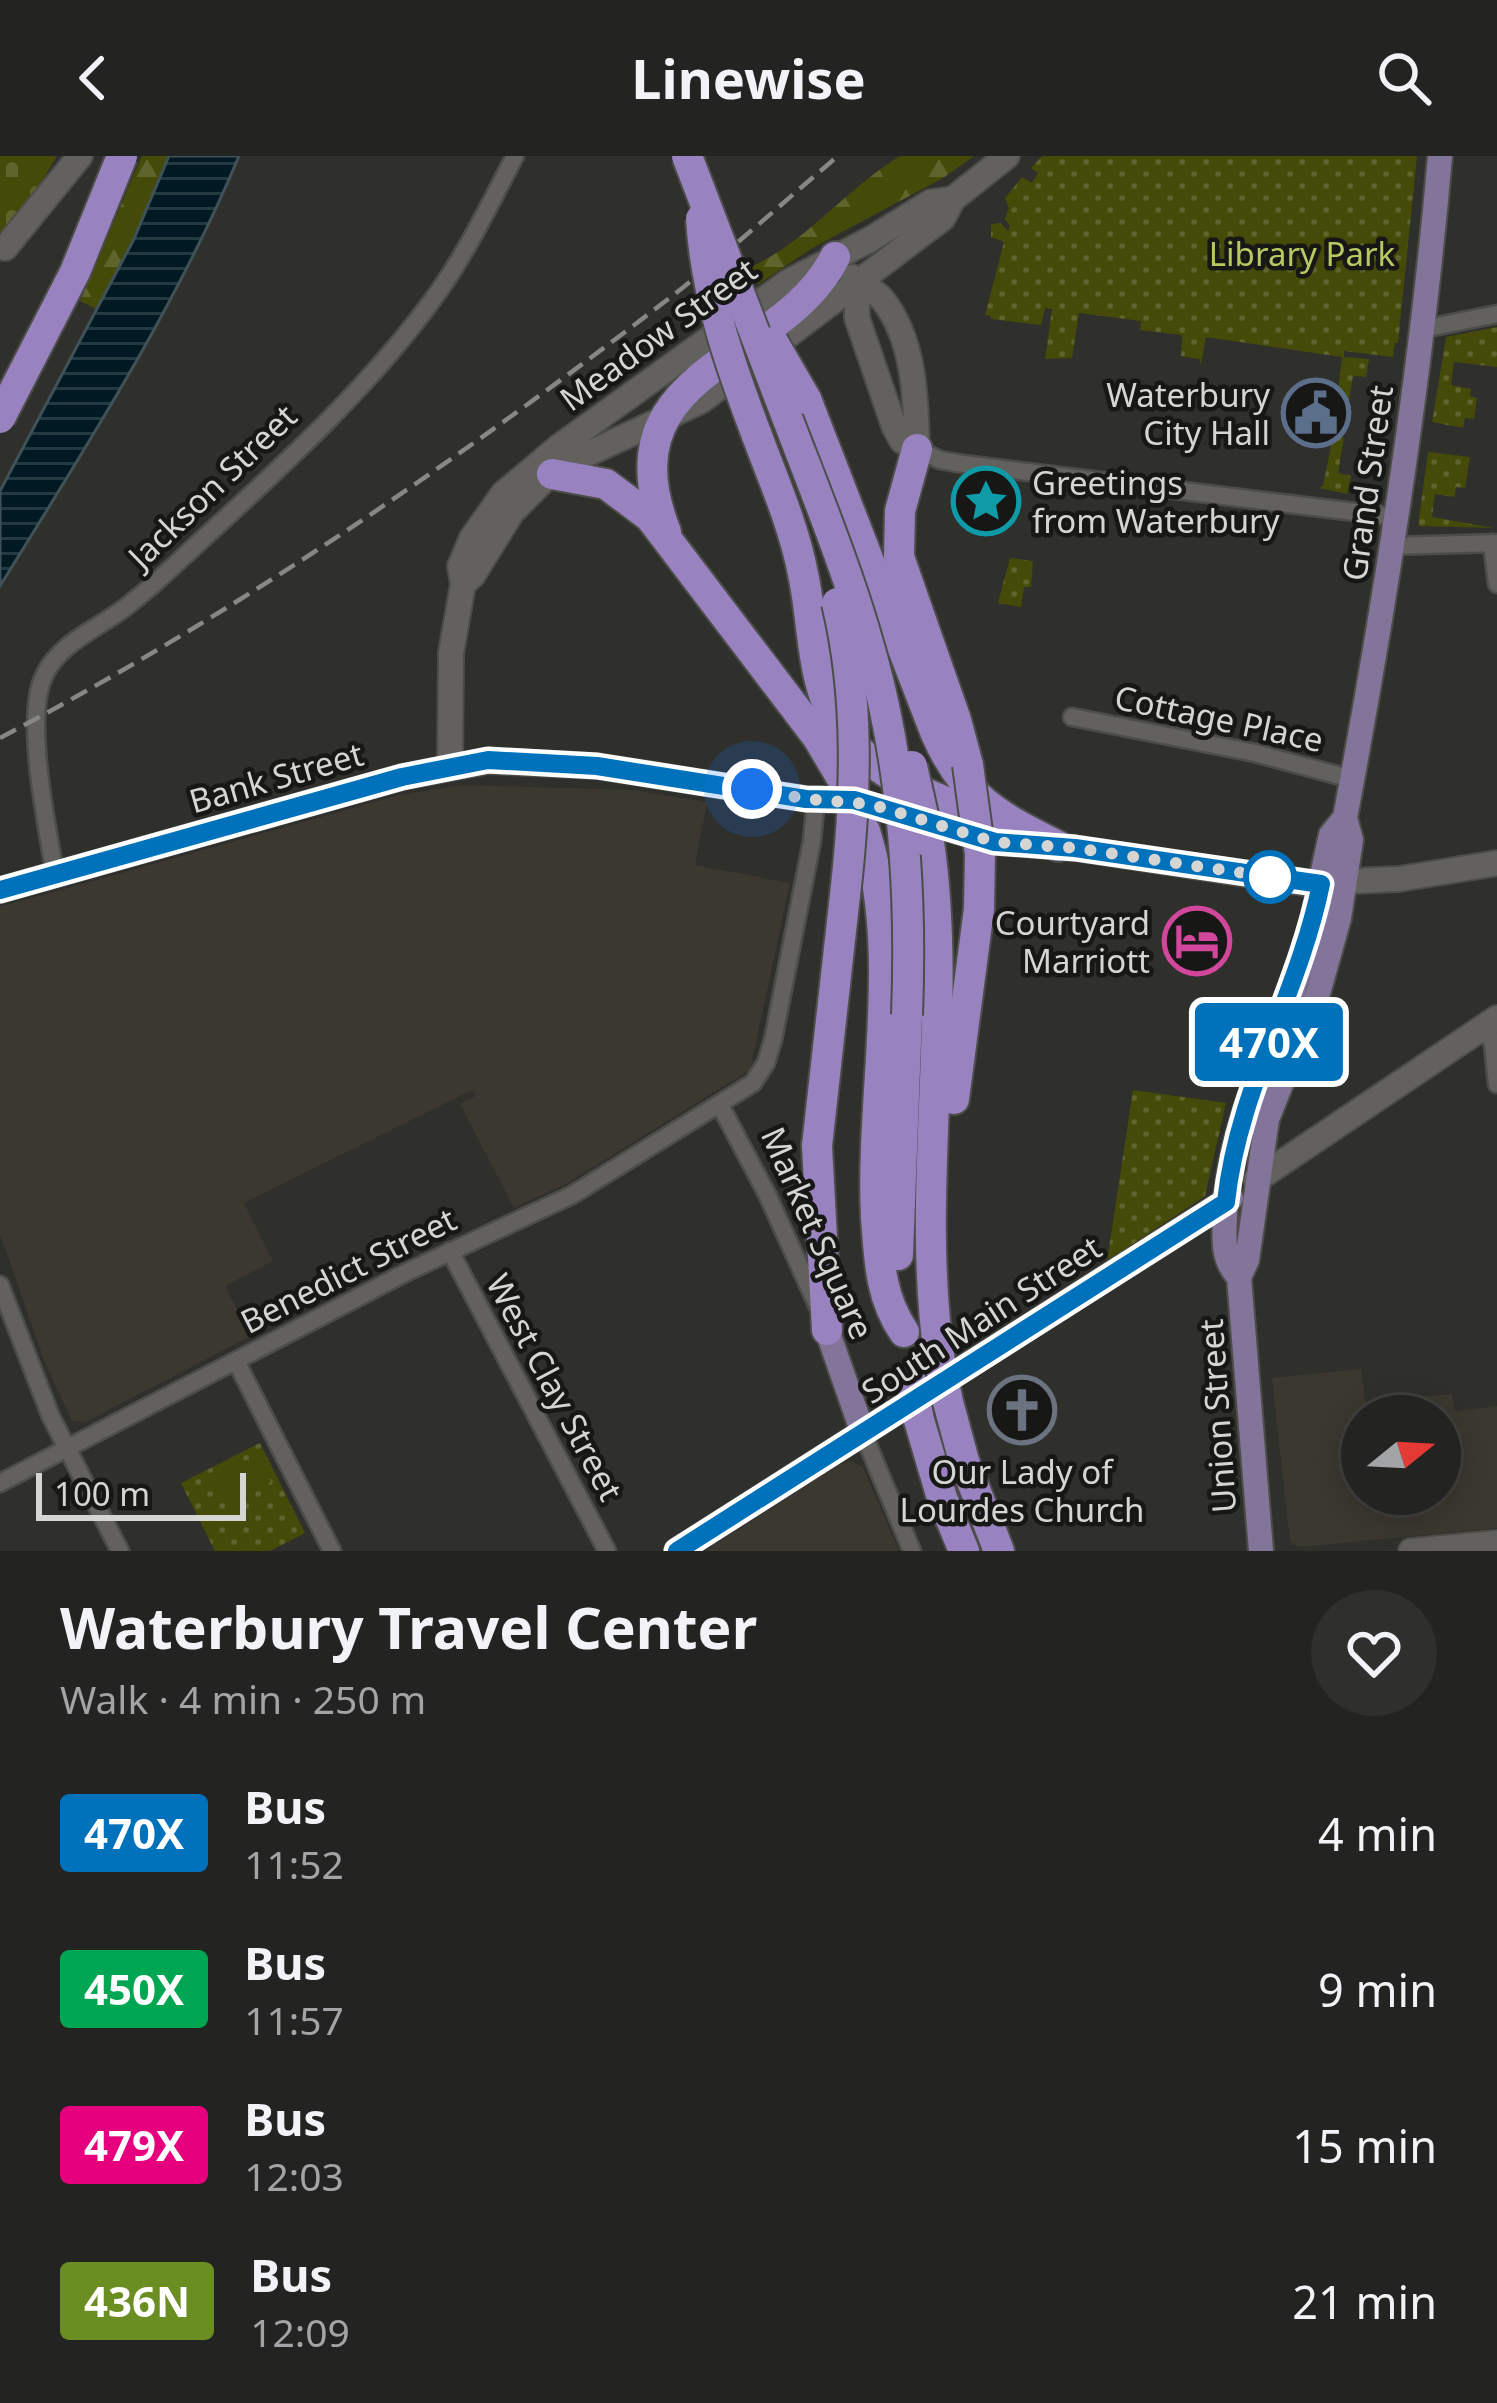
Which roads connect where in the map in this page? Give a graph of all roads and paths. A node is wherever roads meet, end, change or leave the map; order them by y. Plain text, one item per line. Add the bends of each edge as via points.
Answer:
1 (57, 156) edge
2 (80, 156) edge
3 (113, 156) edge
4 (126, 156) edge
5 (515, 156) edge
6 (1006, 156) edge
7 (1440, 156) edge
8 (691, 165) edge
9 (953, 199) junction
10 (3, 254) edge
11 (835, 257) junction
12 (857, 285) junction
13 (1497, 314) edge
14 (1423, 329) junction
15 (25, 371) junction
16 (795, 404) junction
17 (0, 416) edge
18 (664, 421) junction
19 (917, 449) junction
20 (552, 474) junction
21 (820, 503) junction
22 (1396, 518) junction
23 (1495, 543) edge
24 (1391, 546) junction
25 (677, 549) junction
26 (463, 584) junction
27 (1497, 584) edge
28 (1072, 717) dead end
29 (450, 766) junction
30 (1352, 779) junction
31 (816, 800) junction
32 (1027, 831) junction
33 (1058, 846) junction
34 (1497, 863) edge
35 (55, 874) junction
36 (1333, 884) junction
37 (0, 890) edge
38 (1491, 1022) edge
39 (1496, 1059) edge
40 (1497, 1084) edge
41 (720, 1105) junction
42 (1256, 1180) junction
43 (1226, 1202) junction
44 (450, 1251) junction
45 (930, 1276) junction
46 (1239, 1276) junction
47 (0, 1285) edge
48 (827, 1330) junction
49 (904, 1332) junction
50 (236, 1361) junction
51 (863, 1433) junction
52 (67, 1449) junction
53 (0, 1483) edge
54 (1497, 1543) edge
55 (120, 1551) edge
56 (332, 1551) edge
57 (607, 1551) edge
58 (677, 1551) edge
59 (912, 1551) edge
60 (964, 1551) edge
61 (999, 1551) edge
62 (1261, 1551) edge
63 (1411, 1551) edge

1 - 10 main road
2 - 10 main road
3 - 15 highway, bridge
4 - 15 highway, bridge via 82,267
4 - 17 highway, bridge
5 - 35 street, Jackson Street via 458,262 393,348 179,561 50,664 39,691 38,739
6 - 9 main road, Meadow Street
7 - 14 main road, Grand Street
8 - 16 highway, bridge
8 - 21 highway, bridge
8 - 32 highway, bridge via 713,309 795,538 821,686 841,730 889,776
9 - 11 main road, Meadow Street via 932,202
9 - 12 main road, Meadow Street via 943,218
11 - 12 main road
11 - 18 highway via 811,294 687,388
11 - 26 main road, Meadow Street via 750,308 518,479 472,538 460,566
12 - 18 main road, Meadow Street
12 - 19 main road via 855,312 894,426
12 - 19 main road via 884,302 903,343
13 - 14 street
14 - 22 main road, Grand Street
15 - 17 highway, bridge
16 - 32 highway via 946,755 971,793
16 - 45 highway, bridge via 911,763 928,842 939,990
18 - 20 main road, Meadow Street
18 - 25 highway via 655,487
19 - 22 street via 963,464
19 - 45 highway, bridge via 900,511 898,557 956,720 980,854 944,1239
20 - 25 highway via 618,490
20 - 26 main road, Meadow Street via 512,512
21 - 48 highway, bridge via 845,644 854,805 817,1146
21 - 49 highway, bridge via 889,728 907,886 897,1218
22 - 24 main road, Grand Street
23 - 24 street
23 - 27 street
24 - 30 main road, Grand Street
25 - 49 highway, bridge via 818,738 865,831 883,930 877,1229 883,1288
26 - 29 main road, Meadow Street via 451,653
28 - 30 street, Cottage Place
29 - 31 main road, Bank Street via 572,764
29 - 35 main road, Bank Street
30 - 36 main road, Grand Street via 1345,818 1352,841
31 - 33 main road, Bank Street via 870,804 995,842
31 - 41 street, Market Square via 770,1053 758,1078
32 - 33 highway
33 - 36 main road, Bank Street
34 - 36 main road, Bank Street
35 - 37 main road, Bank Street
36 - 42 main road, Grand Street via 1318,991 1270,1106
36 - 43 main road, Grand Street via 1242,1117
38 - 39 street
38 - 42 main road, South Main Street
39 - 40 street
41 - 44 street, Benedict Street via 572,1195
41 - 48 street, Market Square
42 - 43 main road, South Main Street
42 - 46 main road, Union Street
43 - 46 main road, Union Street via 1226,1258
43 - 51 main road, South Main Street
44 - 50 street, Benedict Street
44 - 57 street, West Clay Street
45 - 61 highway, bridge via 948,1402
46 - 62 main road, Union Street
47 - 52 street
48 - 51 main road, Market Square
49 - 60 highway, bridge via 919,1420
50 - 52 street, Benedict Street
50 - 56 street
51 - 58 main road, South Main Street
51 - 59 street
52 - 53 street, Benedict Street
52 - 55 street
54 - 63 main road

